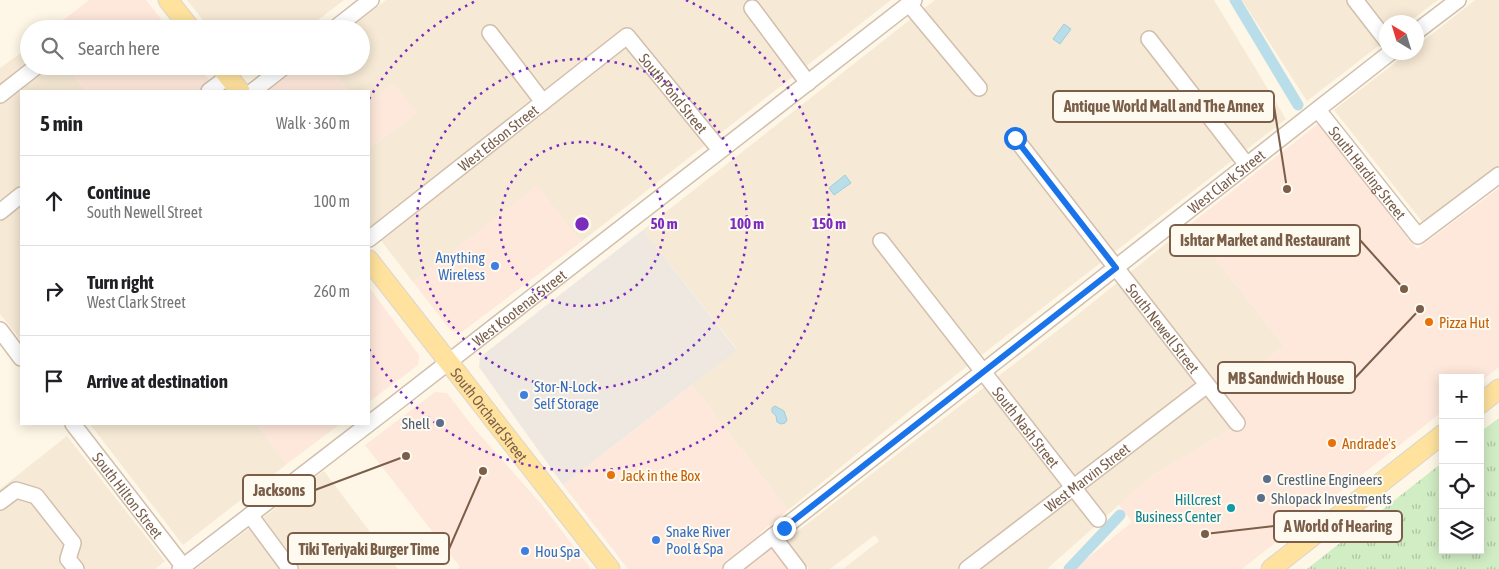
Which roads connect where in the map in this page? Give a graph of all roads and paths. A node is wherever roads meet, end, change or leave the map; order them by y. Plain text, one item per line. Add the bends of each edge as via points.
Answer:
1 (168, 0) edge
2 (371, 0) edge
3 (1355, 0) edge
4 (1458, 0) edge
5 (912, 2) edge
6 (752, 8) dead end
7 (184, 20) edge
8 (345, 20) edge
9 (1424, 26) edge
10 (1379, 31) edge
11 (490, 33) dead end
12 (626, 36) joint
13 (1149, 39) dead end
14 (1381, 60) edge
15 (25, 75) edge
16 (273, 75) edge
17 (229, 78) edge
18 (808, 83) junction
19 (978, 88) dead end
20 (211, 90) edge
21 (254, 90) edge
22 (0, 94) edge
23 (543, 102) junction
24 (1318, 110) junction
25 (1015, 138) dead end
26 (720, 150) junction
27 (1247, 165) junction
28 (1499, 175) edge
29 (20, 196) edge
30 (0, 212) edge
31 (370, 238) edge
32 (882, 241) dead end
33 (370, 261) edge
34 (1116, 268) junction
35 (0, 330) edge
36 (20, 357) edge
37 (450, 363) junction
38 (983, 372) junction
39 (1207, 385) junction
40 (1499, 389) edge
41 (1484, 401) edge
42 (370, 423) edge
43 (1237, 423) dead end
44 (74, 425) edge
45 (367, 425) edge
46 (1439, 437) edge
47 (1073, 488) junction
48 (0, 502) edge
49 (250, 515) junction
50 (1098, 519) dead end
51 (773, 536) junction
52 (182, 568) edge
53 (76, 569) edge
54 (290, 569) edge
55 (610, 569) edge
56 (731, 569) edge
57 (798, 569) edge
58 (968, 569) edge
59 (1271, 569) edge

1 - 7 main road
2 - 8 street
3 - 10 street
4 - 9 street
5 - 18 street, West Kootenai Street
5 - 19 street
6 - 18 street
11 - 23 street
12 - 23 street, West Edson Street
12 - 26 street, South Pond Street
13 - 27 street
14 - 24 street, West Clark Street
15 - 22 street
16 - 21 street
17 - 20 street
18 - 26 street, West Kootenai Street
23 - 31 street, West Edson Street
24 - 27 street, West Clark Street
24 - 28 street, South Harding Street via 1418,236
25 - 34 street, South Newell Street
26 - 37 street, West Kootenai Street
27 - 34 street, West Clark Street
29 - 30 street
32 - 38 street, South Nash Street
33 - 37 main road, South Orchard Street
34 - 38 street, West Clark Street
34 - 39 street, South Newell Street
35 - 36 street
37 - 42 street, West Kootenai Street
37 - 55 main road, South Orchard Street
38 - 47 street, South Nash Street
38 - 51 street, West Clark Street
39 - 43 street, South Newell Street
39 - 47 street, West Marvin Street
40 - 41 main road
44 - 52 street, South Hilton Street
45 - 49 street, West Kootenai Street
46 - 59 main road
47 - 50 street, South Nash Street
47 - 58 street, West Marvin Street
48 - 53 street via 16,490 36,496 73,543 68,559
49 - 52 street, West Kootenai Street
49 - 54 street
51 - 56 street, West Clark Street
51 - 57 street

